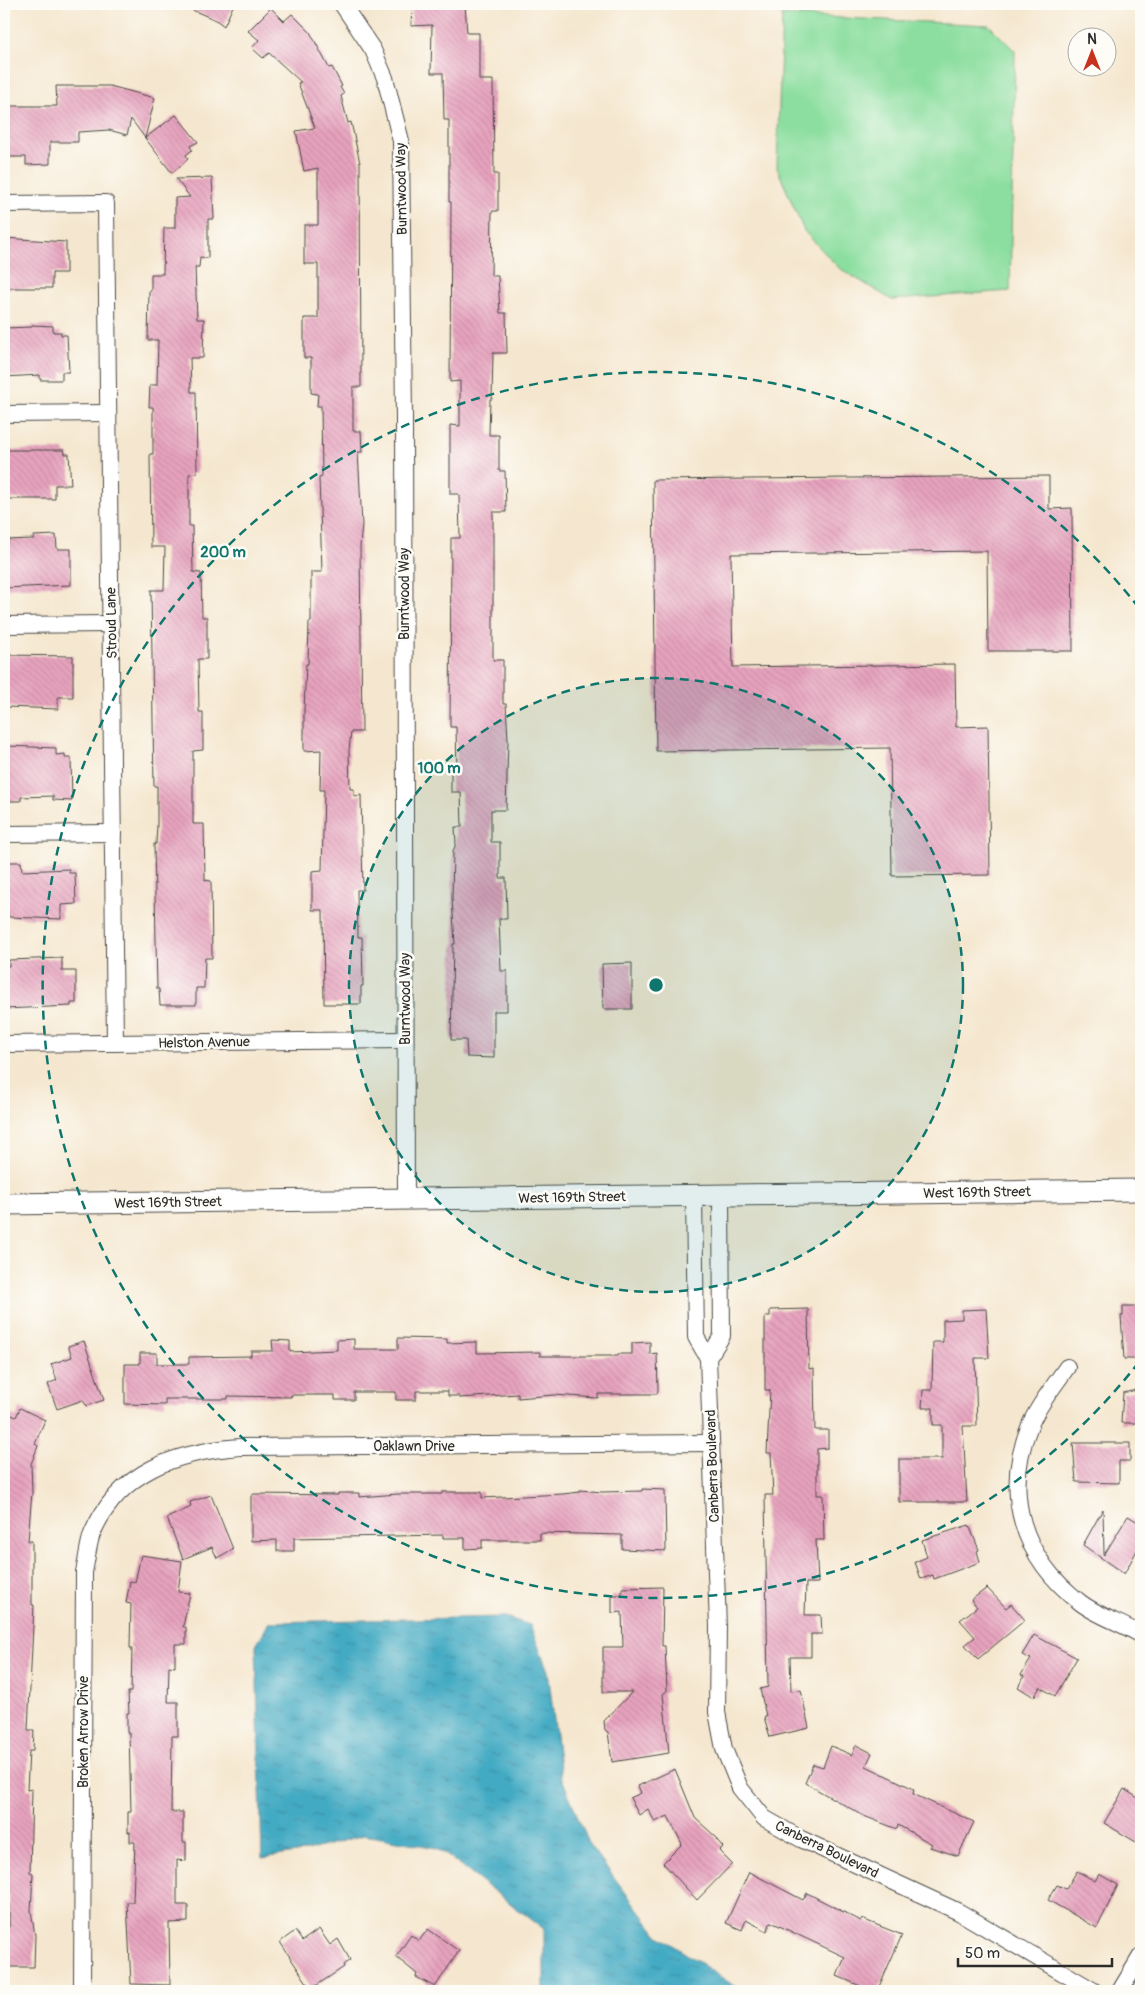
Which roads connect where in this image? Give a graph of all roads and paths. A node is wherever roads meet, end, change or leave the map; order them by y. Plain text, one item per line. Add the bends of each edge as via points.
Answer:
1 (342, 4) edge
2 (4, 204) edge
3 (108, 412) junction
4 (4, 414) edge
5 (111, 624) junction
6 (4, 625) edge
7 (113, 833) junction
8 (4, 834) edge
9 (405, 1040) junction
10 (115, 1043) junction
11 (4, 1044) edge
12 (1141, 1190) edge
13 (694, 1195) junction
14 (721, 1195) junction
15 (406, 1198) junction
16 (4, 1204) edge
17 (708, 1358) junction
18 (1067, 1367) dead end
19 (711, 1442) junction
20 (127, 1486) joint
21 (1141, 1635) edge
22 (1141, 1956) edge
23 (82, 1991) edge
24 (1094, 1991) edge
25 (1120, 1991) edge

1 - 9 street, Burntwood Way via 373,50 385,78 401,141
2 - 3 street, Stroud Lane via 106,203
3 - 4 street
3 - 5 street, Stroud Lane
5 - 6 street
5 - 7 street, Stroud Lane
7 - 8 street
7 - 10 street, Stroud Lane
9 - 10 street, Helston Avenue
9 - 15 street, Burntwood Way
10 - 11 street, Helston Avenue
12 - 14 street, West 169th Street
13 - 14 street, West 169th Street
13 - 15 street, West 169th Street
13 - 17 street, Canberra Boulevard via 696,1337
14 - 17 street via 722,1336
15 - 16 street, West 169th Street
17 - 19 street, Canberra Boulevard
18 - 21 street via 1030,1424 1020,1463 1017,1494 1022,1527 1038,1557 1059,1584 1083,1604
19 - 20 street, Oaklawn Drive via 240,1447 205,1450 146,1469
19 - 24 street, Canberra Boulevard via 718,1627 717,1712 724,1748 740,1788 764,1818 800,1839 959,1912
20 - 23 street, Broken Arrow Drive via 110,1504 92,1534 84,1572
22 - 25 street

